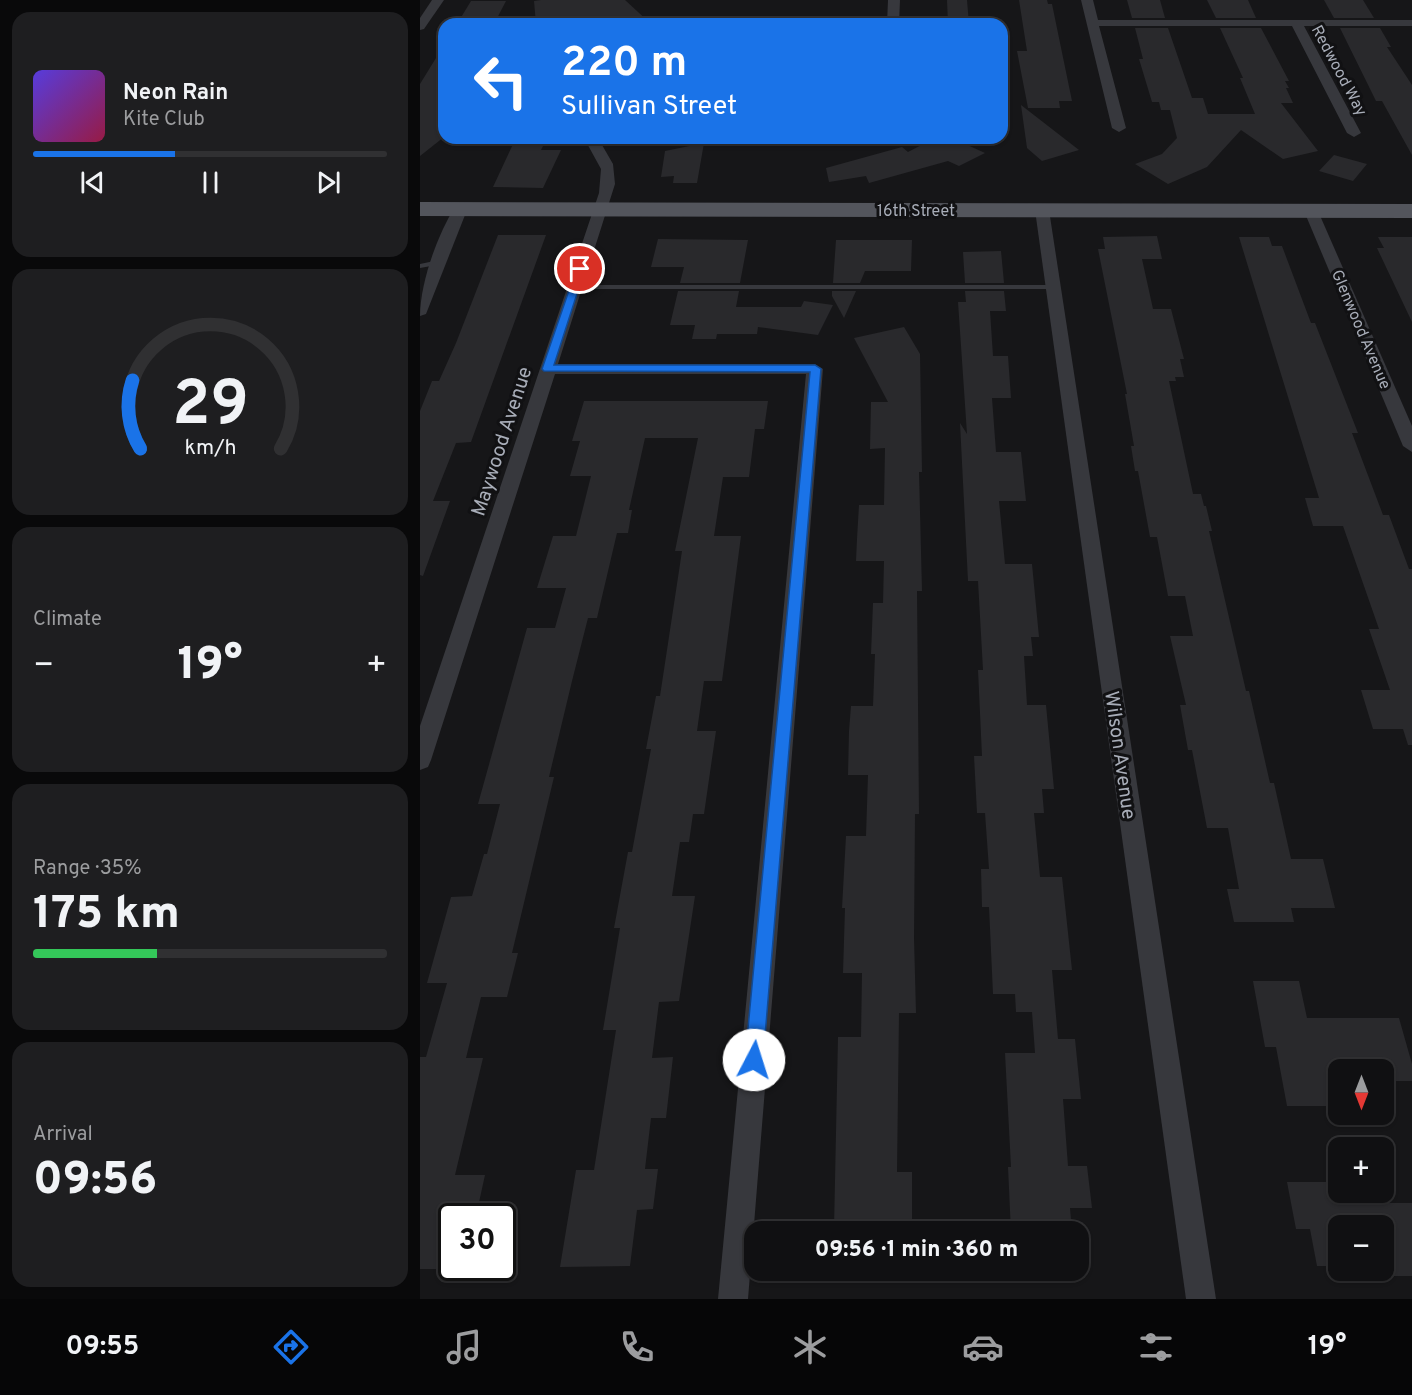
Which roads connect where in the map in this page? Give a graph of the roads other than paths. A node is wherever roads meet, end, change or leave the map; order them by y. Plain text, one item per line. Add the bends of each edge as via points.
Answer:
1 (438, 0) edge
2 (894, 0) edge
3 (1087, 0) edge
4 (893, 18) edge
5 (1412, 22) edge
6 (1093, 23) junction
7 (1296, 23) junction
8 (420, 25) edge
9 (1119, 128) dead end
10 (1354, 133) dead end
11 (595, 144) edge
12 (420, 209) edge
13 (600, 209) junction
14 (460, 210) junction
15 (1042, 210) junction
16 (1311, 211) junction
17 (1412, 211) edge
18 (439, 262) junction
19 (420, 266) edge
20 (574, 287) junction
21 (1053, 287) junction
22 (420, 311) edge
23 (548, 369) junction
24 (1412, 446) edge
25 (420, 760) edge
26 (733, 1299) edge
27 (1201, 1299) edge

1 - 8 street
2 - 4 street
3 - 6 street
5 - 7 street
6 - 7 street
6 - 9 street
7 - 10 street, Redwood Way
11 - 13 street, Maywood Avenue via 608,164 609,176
12 - 14 main road, 16th Street
13 - 14 main road, 16th Street
13 - 15 main road, 16th Street
13 - 20 street, Maywood Avenue
14 - 18 street
15 - 16 main road, 16th Street
15 - 21 street, Wilson Avenue
16 - 17 main road, 16th Street
16 - 24 street, Glenwood Avenue
18 - 19 lane
18 - 22 street
20 - 21 lane
20 - 23 street, Maywood Avenue
21 - 27 street, Wilson Avenue
23 - 25 street, Maywood Avenue
23 - 26 street via 815,369

